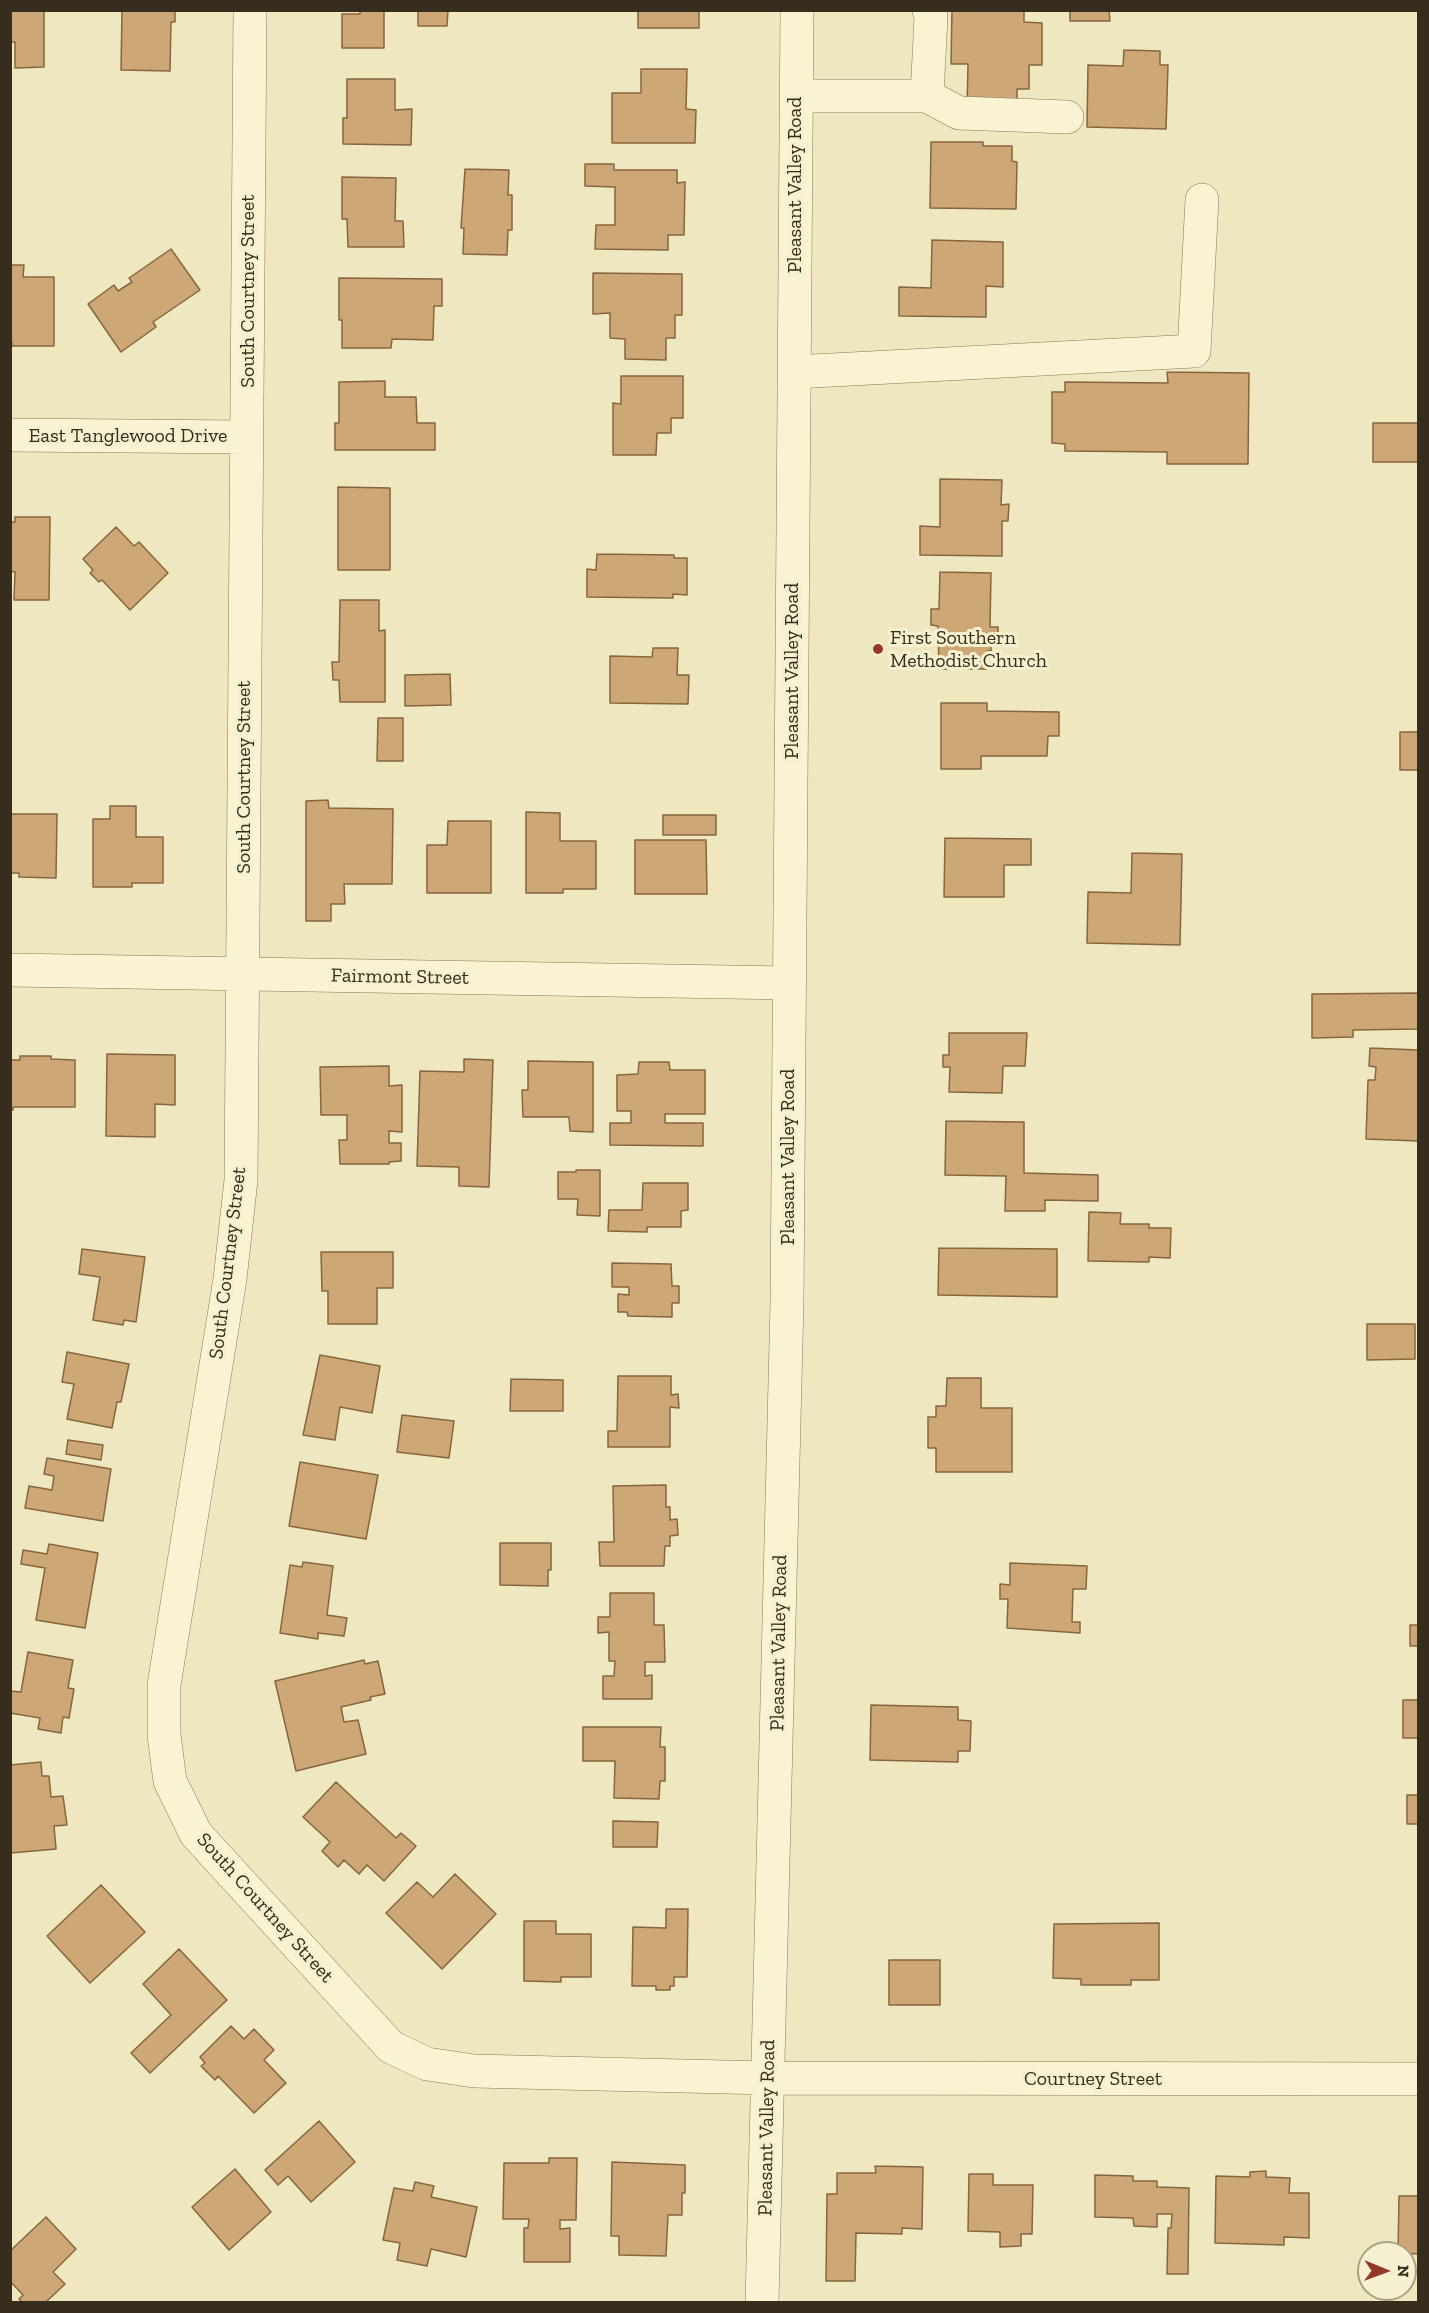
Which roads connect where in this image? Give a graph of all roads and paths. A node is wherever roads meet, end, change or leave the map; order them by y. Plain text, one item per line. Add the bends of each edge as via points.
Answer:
1 (250, 10) edge
2 (797, 10) edge
3 (929, 10) edge
4 (796, 96) junction
5 (927, 96) junction
6 (1067, 117) dead end
7 (1202, 200) dead end
8 (794, 372) junction
9 (10, 435) edge
10 (246, 437) junction
11 (10, 970) edge
12 (242, 974) junction
13 (789, 983) junction
14 (768, 2078) junction
15 (1419, 2079) edge
16 (762, 2302) edge

1 - 10 street, South Courtney Street
2 - 4 street, Pleasant Valley Road
3 - 5 street
4 - 5 street
4 - 8 street, Pleasant Valley Road
5 - 6 street via 959,113
7 - 8 street via 1194,351
8 - 13 street, Pleasant Valley Road
9 - 10 street, East Tanglewood Drive
10 - 12 street, South Courtney Street
11 - 12 street, Fairmont Street
12 - 13 street, Fairmont Street
12 - 14 street, South Courtney Street via 241,1180 230,1279 164,1685 164,1735 170,1781 196,1834 391,2047 427,2064 474,2071
13 - 14 street, Pleasant Valley Road via 787,1302
14 - 15 street, Courtney Street
14 - 16 street, Pleasant Valley Road

